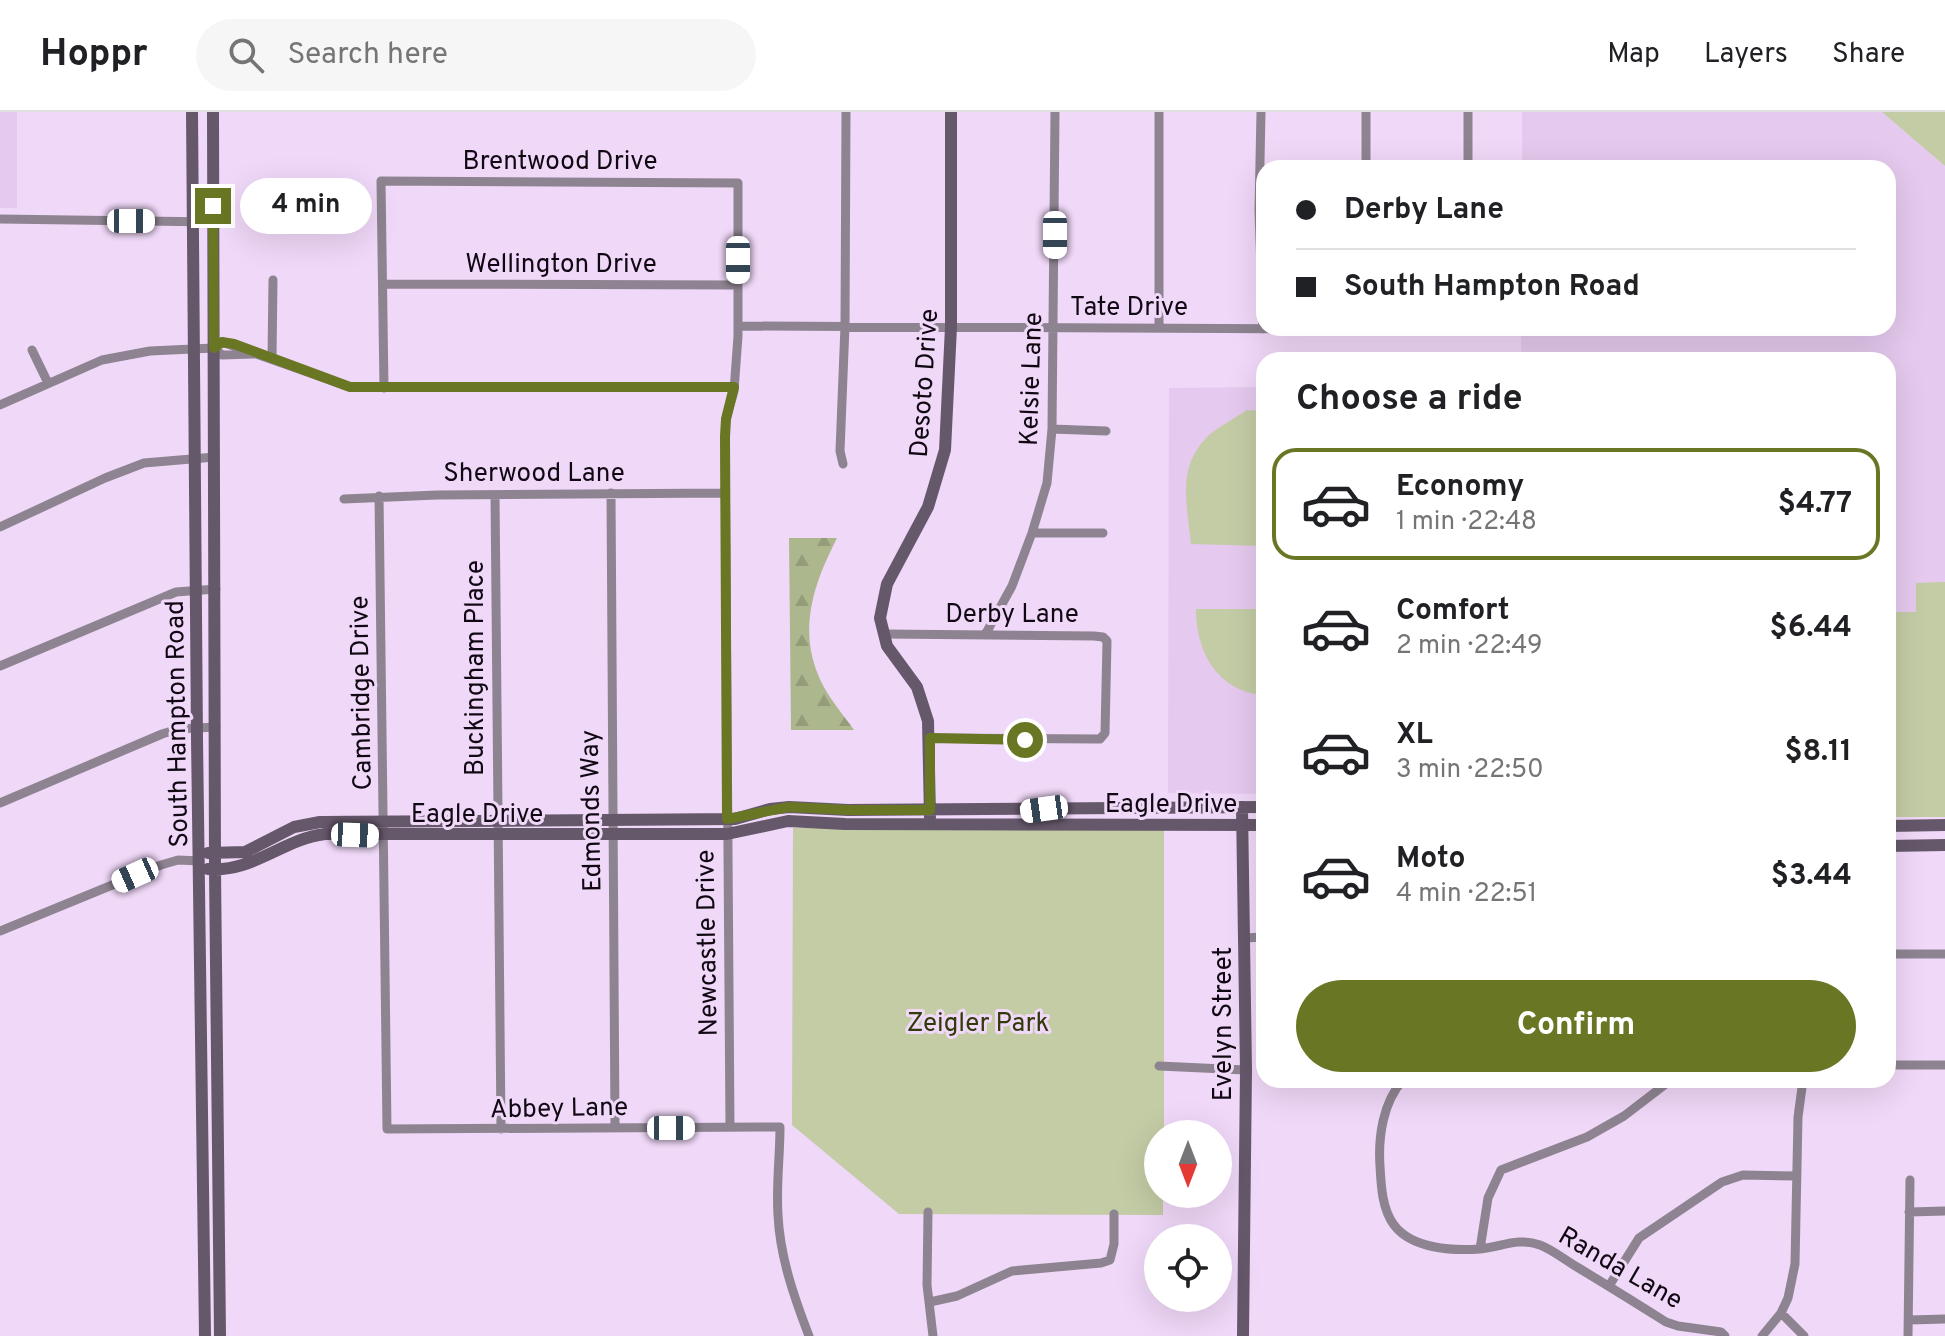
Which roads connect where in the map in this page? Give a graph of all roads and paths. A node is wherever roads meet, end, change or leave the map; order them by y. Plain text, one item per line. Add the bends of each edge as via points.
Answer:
1 (192, 112) edge
2 (213, 112) edge
3 (846, 112) edge
4 (951, 112) edge
5 (1055, 112) edge
6 (1159, 112) edge
7 (1261, 112) edge
8 (1366, 112) edge
9 (1468, 112) edge
10 (1260, 160) edge
11 (1366, 160) edge
12 (1468, 160) edge
13 (738, 183) joint
14 (0, 219) edge
15 (193, 222) junction
16 (214, 222) junction
17 (273, 280) dead end
18 (383, 284) junction
19 (738, 285) junction
20 (738, 326) junction
21 (845, 326) junction
22 (951, 327) junction
23 (1055, 328) junction
24 (1159, 328) junction
25 (1256, 329) edge
26 (194, 348) junction
27 (214, 348) junction
28 (32, 350) dead end
29 (272, 358) junction
30 (48, 383) junction
31 (734, 387) junction
32 (384, 388) junction
33 (0, 405) edge
34 (1052, 429) junction
35 (1106, 431) dead end
36 (195, 457) junction
37 (215, 457) junction
38 (843, 464) dead end
39 (611, 493) junction
40 (725, 493) junction
41 (495, 495) junction
42 (379, 496) junction
43 (344, 499) dead end
44 (0, 527) edge
45 (1032, 533) junction
46 (1103, 533) dead end
47 (216, 589) junction
48 (196, 591) junction
49 (884, 634) junction
50 (985, 635) junction
51 (0, 666) edge
52 (216, 727) junction
53 (197, 728) junction
54 (930, 738) junction
55 (0, 803) edge
56 (1155, 806) junction
57 (789, 807) junction
58 (1242, 807) junction
59 (1256, 807) edge
60 (1044, 809) junction
61 (930, 810) junction
62 (727, 819) junction
63 (611, 820) junction
64 (497, 821) junction
65 (788, 821) junction
66 (930, 825) junction
67 (965, 825) junction
68 (1154, 825) junction
69 (1243, 825) junction
70 (1256, 825) edge
71 (1945, 825) edge
72 (1896, 826) edge
73 (384, 828) junction
74 (727, 834) junction
75 (497, 835) junction
76 (613, 835) junction
77 (1945, 845) edge
78 (1896, 846) edge
79 (215, 853) junction
80 (200, 861) junction
81 (215, 870) junction
82 (0, 931) edge
83 (1256, 937) edge
84 (1244, 938) junction
85 (1896, 954) edge
86 (1945, 954) edge
87 (217, 1031) junction
88 (201, 1032) junction
89 (1896, 1065) edge
90 (1945, 1065) edge
91 (1159, 1066) dead end
92 (1246, 1070) junction
93 (1396, 1088) edge
94 (1661, 1088) edge
95 (1802, 1088) edge
96 (730, 1127) junction
97 (615, 1128) junction
98 (387, 1129) joint
99 (501, 1129) junction
100 (1797, 1176) junction
101 (1910, 1180) dead end
102 (204, 1205) junction
103 (219, 1206) junction
104 (1945, 1211) edge
105 (928, 1212) dead end
106 (1909, 1212) junction
107 (1114, 1214) dead end
108 (1480, 1249) junction
109 (205, 1281) junction
110 (219, 1281) junction
111 (1609, 1286) junction
112 (930, 1302) junction
113 (1781, 1313) junction
114 (1945, 1319) edge
115 (1909, 1320) junction
116 (1768, 1334) edge
117 (205, 1336) edge
118 (220, 1336) edge
119 (808, 1336) edge
120 (933, 1336) edge
121 (1243, 1336) edge
122 (1725, 1336) edge
123 (1804, 1336) edge
124 (1908, 1336) edge

1 - 15 street, South Hampton Road
2 - 16 street, South Hampton Road
3 - 21 street
4 - 22 street, Desoto Drive
5 - 23 street, Kelsie Lane
6 - 24 street
7 - 10 street
8 - 11 street
9 - 12 street
13 - 18 street, Brentwood Drive via 381,181
13 - 19 street, Newcastle Drive
14 - 15 street
15 - 16 street
15 - 26 street, South Hampton Road
16 - 27 street, South Hampton Road
17 - 29 street
18 - 19 street, Wellington Drive
18 - 32 street
19 - 20 street, Newcastle Drive
20 - 21 street, Tate Drive
20 - 31 street, Newcastle Drive
21 - 22 street, Tate Drive
21 - 38 street
22 - 23 street, Tate Drive
22 - 49 street, Desoto Drive via 945,450 928,507 887,584 880,618
23 - 24 street, Tate Drive
23 - 34 street, Kelsie Lane
24 - 25 street, Tate Drive
26 - 27 street
26 - 30 street via 102,360
26 - 36 street, South Hampton Road
27 - 29 street via 222,342
27 - 37 street, South Hampton Road
28 - 30 street
29 - 32 street via 350,387
30 - 33 street
31 - 32 street
31 - 40 street, Newcastle Drive via 726,419
34 - 35 street
34 - 45 street, Kelsie Lane via 1047,483
36 - 37 street
36 - 44 street via 144,463
36 - 48 street, South Hampton Road
37 - 47 street, South Hampton Road
39 - 40 street, Sherwood Lane
39 - 41 street, Sherwood Lane
39 - 63 street, Edmonds Way
40 - 62 street, Newcastle Drive
41 - 42 street, Sherwood Lane
41 - 64 street, Buckingham Place
42 - 43 street, Sherwood Lane
42 - 73 street, Cambridge Drive
45 - 46 street
45 - 50 street, Kelsie Lane via 1012,586
47 - 48 street
47 - 52 street, South Hampton Road
48 - 51 street via 176,592
48 - 53 street, South Hampton Road
49 - 50 street, Derby Lane
49 - 54 street, Desoto Drive via 893,657 917,687
50 - 54 street, Derby Lane via 1103,637 1109,653 1105,733 1089,740
52 - 53 street
52 - 79 street, South Hampton Road
53 - 55 street via 162,734
53 - 80 street, South Hampton Road
54 - 61 street, Desoto Drive
56 - 58 street, Eagle Drive
56 - 60 street, Eagle Drive
56 - 68 street
57 - 61 street, Eagle Drive
57 - 62 street, Eagle Drive
57 - 65 street
58 - 59 street, Eagle Drive
58 - 69 street, Evelyn Street
60 - 61 street, Eagle Drive
60 - 67 street via 967,816
61 - 66 street, Desoto Drive
62 - 63 street, Eagle Drive
62 - 74 street, Newcastle Drive
63 - 64 street, Eagle Drive
63 - 76 street, Edmonds Way
64 - 73 street, Eagle Drive
64 - 75 street, Buckingham Place
65 - 66 street, Eagle Drive
65 - 74 street, Eagle Drive
66 - 67 street, Eagle Drive
67 - 68 street, Eagle Drive
68 - 69 street, Eagle Drive
69 - 70 street, Eagle Drive
69 - 84 street, Evelyn Street
71 - 72 street
73 - 75 street, Eagle Drive
73 - 79 street, Eagle Drive via 306,824 245,852
73 - 81 street, Eagle Drive via 297,839 243,867
73 - 98 street, Cambridge Drive
74 - 76 street, Eagle Drive
74 - 96 street, Newcastle Drive
75 - 76 street, Eagle Drive
75 - 99 street, Buckingham Place
76 - 97 street, Edmonds Way
77 - 78 street
79 - 80 street, Eagle Drive via 206,853
79 - 81 street, South Hampton Road
80 - 81 street
80 - 82 street via 161,865
80 - 88 street, South Hampton Road
81 - 87 street, South Hampton Road
83 - 84 street
84 - 92 street, Evelyn Street
85 - 86 street
87 - 88 street
87 - 103 street, South Hampton Road
88 - 102 street, South Hampton Road
89 - 90 street
91 - 92 street
92 - 121 street, Evelyn Street
93 - 108 street, Randa Lane via 1380,1142 1382,1191 1395,1227 1420,1244
94 - 108 street via 1587,1137 1501,1170 1488,1198
95 - 100 street
96 - 97 street, Abbey Lane
96 - 119 street, Abbey Lane via 780,1127 782,1247
97 - 99 street, Abbey Lane
98 - 99 street, Abbey Lane
100 - 111 street via 1743,1175 1722,1182 1639,1238
100 - 113 street via 1795,1264
101 - 106 street
102 - 103 street
102 - 109 street, South Hampton Road
103 - 110 street, South Hampton Road
104 - 106 street
105 - 112 street
106 - 115 street
107 - 112 street via 1110,1260 1012,1271
108 - 111 street, Randa Lane via 1511,1242 1541,1246
109 - 110 street
109 - 117 street, South Hampton Road
110 - 118 street, South Hampton Road
111 - 122 street, Randa Lane via 1666,1322
112 - 120 street
113 - 116 street
113 - 123 street
114 - 115 street
115 - 124 street

